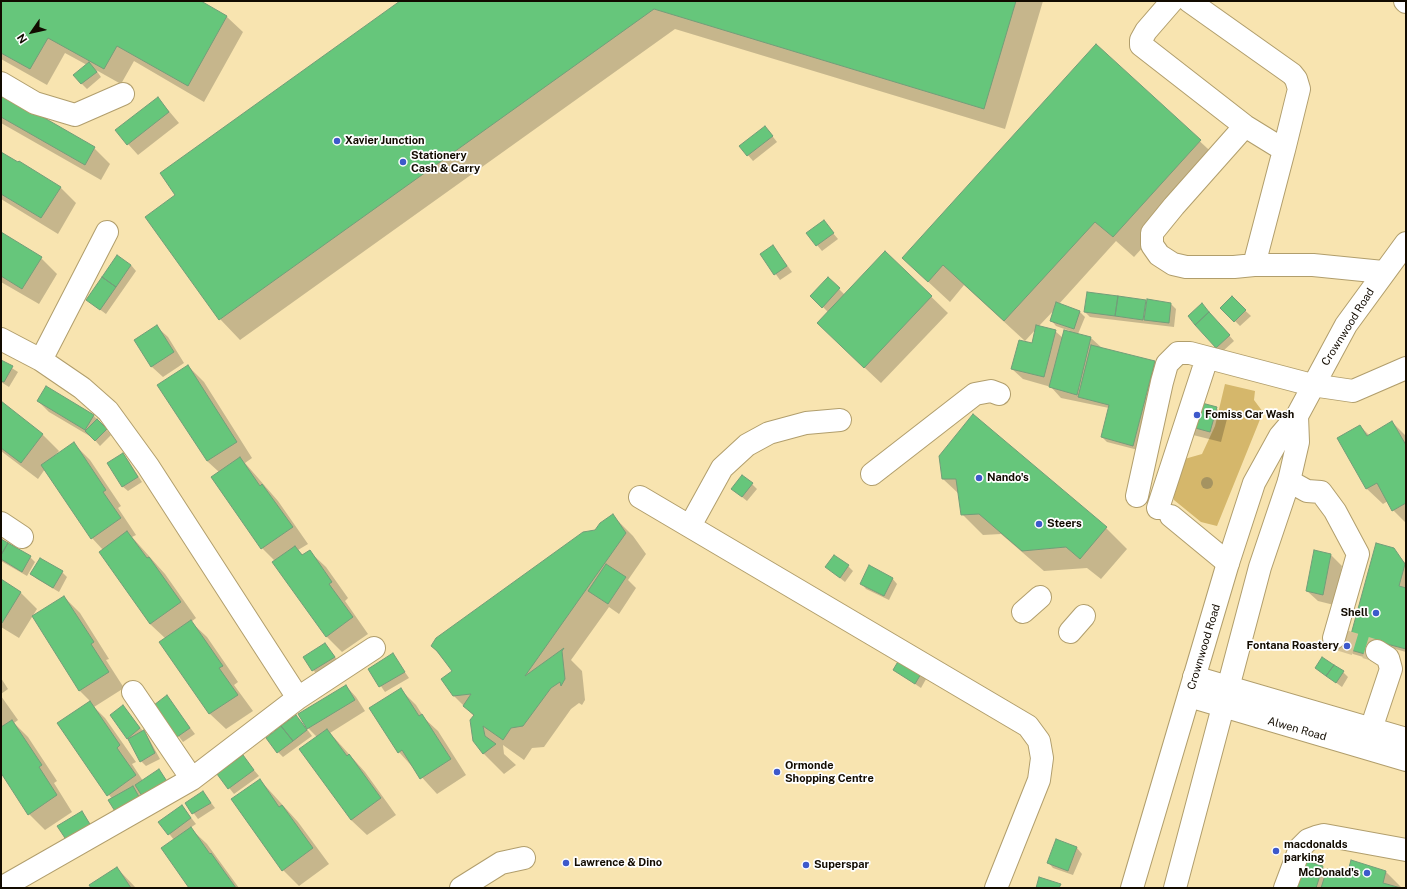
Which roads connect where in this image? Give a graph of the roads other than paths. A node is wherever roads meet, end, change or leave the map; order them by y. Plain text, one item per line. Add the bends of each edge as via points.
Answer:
1 (1172, 1) edge
2 (1189, 1) edge
3 (1, 83) edge
4 (123, 94) dead end
5 (1245, 126) junction
6 (1284, 150) junction
7 (107, 232) dead end
8 (1406, 243) edge
9 (1254, 265) junction
10 (1383, 272) junction
11 (1, 339) edge
12 (1207, 358) junction
13 (41, 360) junction
14 (1406, 368) edge
15 (1312, 385) junction
16 (999, 394) dead end
17 (1298, 416) junction
18 (840, 420) dead end
19 (872, 474) dead end
20 (1289, 481) junction
21 (1137, 496) dead end
22 (640, 497) dead end
23 (1, 523) edge
24 (690, 526) junction
25 (22, 537) dead end
26 (1228, 563) junction
27 (1040, 596) dead end
28 (1023, 612) dead end
29 (1334, 638) dead end
30 (374, 648) dead end
31 (1377, 651) tunnel mouth
32 (1191, 687) junction
33 (1228, 687) junction
34 (133, 692) dead end
35 (298, 698) junction
36 (1222, 708) junction
37 (1371, 729) junction
38 (1406, 739) edge
39 (1406, 760) edge
40 (192, 778) junction
41 (1406, 850) edge
42 (524, 858) dead end
43 (1, 888) edge
44 (461, 888) edge
45 (996, 888) edge
46 (1132, 888) edge
47 (1175, 888) edge
48 (1285, 888) edge

1 - 5 main road via 1146,31 1141,45
2 - 6 main road via 1296,79 1299,89
3 - 4 main road via 35,102 75,114
5 - 6 main road
5 - 9 main road via 1156,227 1152,233 1152,245 1159,256 1173,264 1186,267
6 - 9 main road
7 - 13 main road
8 - 10 main road, Crownwood Road
9 - 10 main road via 1313,265
10 - 15 main road, Crownwood Road via 1346,325
11 - 13 main road
12 - 15 main road
12 - 21 main road via 1186,352 1178,353 1167,364
12 - 26 main road via 1164,512
13 - 35 main road via 82,388 108,411 126,434
14 - 15 main road via 1353,391
15 - 17 main road, Crownwood Road
16 - 19 main road via 991,391 975,394
17 - 20 main road, Crownwood Road via 1298,442
17 - 26 main road, Crownwood Road via 1280,436 1254,483
18 - 24 main road via 806,422 770,432 747,445 722,468
20 - 29 main road via 1307,491 1321,492 1335,511 1358,554
20 - 33 main road, Crownwood Road via 1260,567
22 - 24 main road
23 - 25 main road
24 - 45 main road via 1028,726 1039,741 1042,758 1039,780
26 - 32 main road, Crownwood Road
27 - 28 main road
30 - 35 main road
31 - 37 main road via 1388,658 1391,669
32 - 33 main road, Alwen Road
32 - 36 main road, Alwen Road
32 - 46 main road, Crownwood Road
33 - 36 main road, Crownwood Road
33 - 37 main road, Alwen Road
34 - 40 main road
35 - 40 main road
36 - 39 main road, Alwen Road
36 - 47 main road, Crownwood Road
37 - 38 main road, Alwen Road
40 - 43 main road
41 - 48 main road via 1324,836 1316,837 1308,840 1300,848
42 - 44 main road via 501,863

